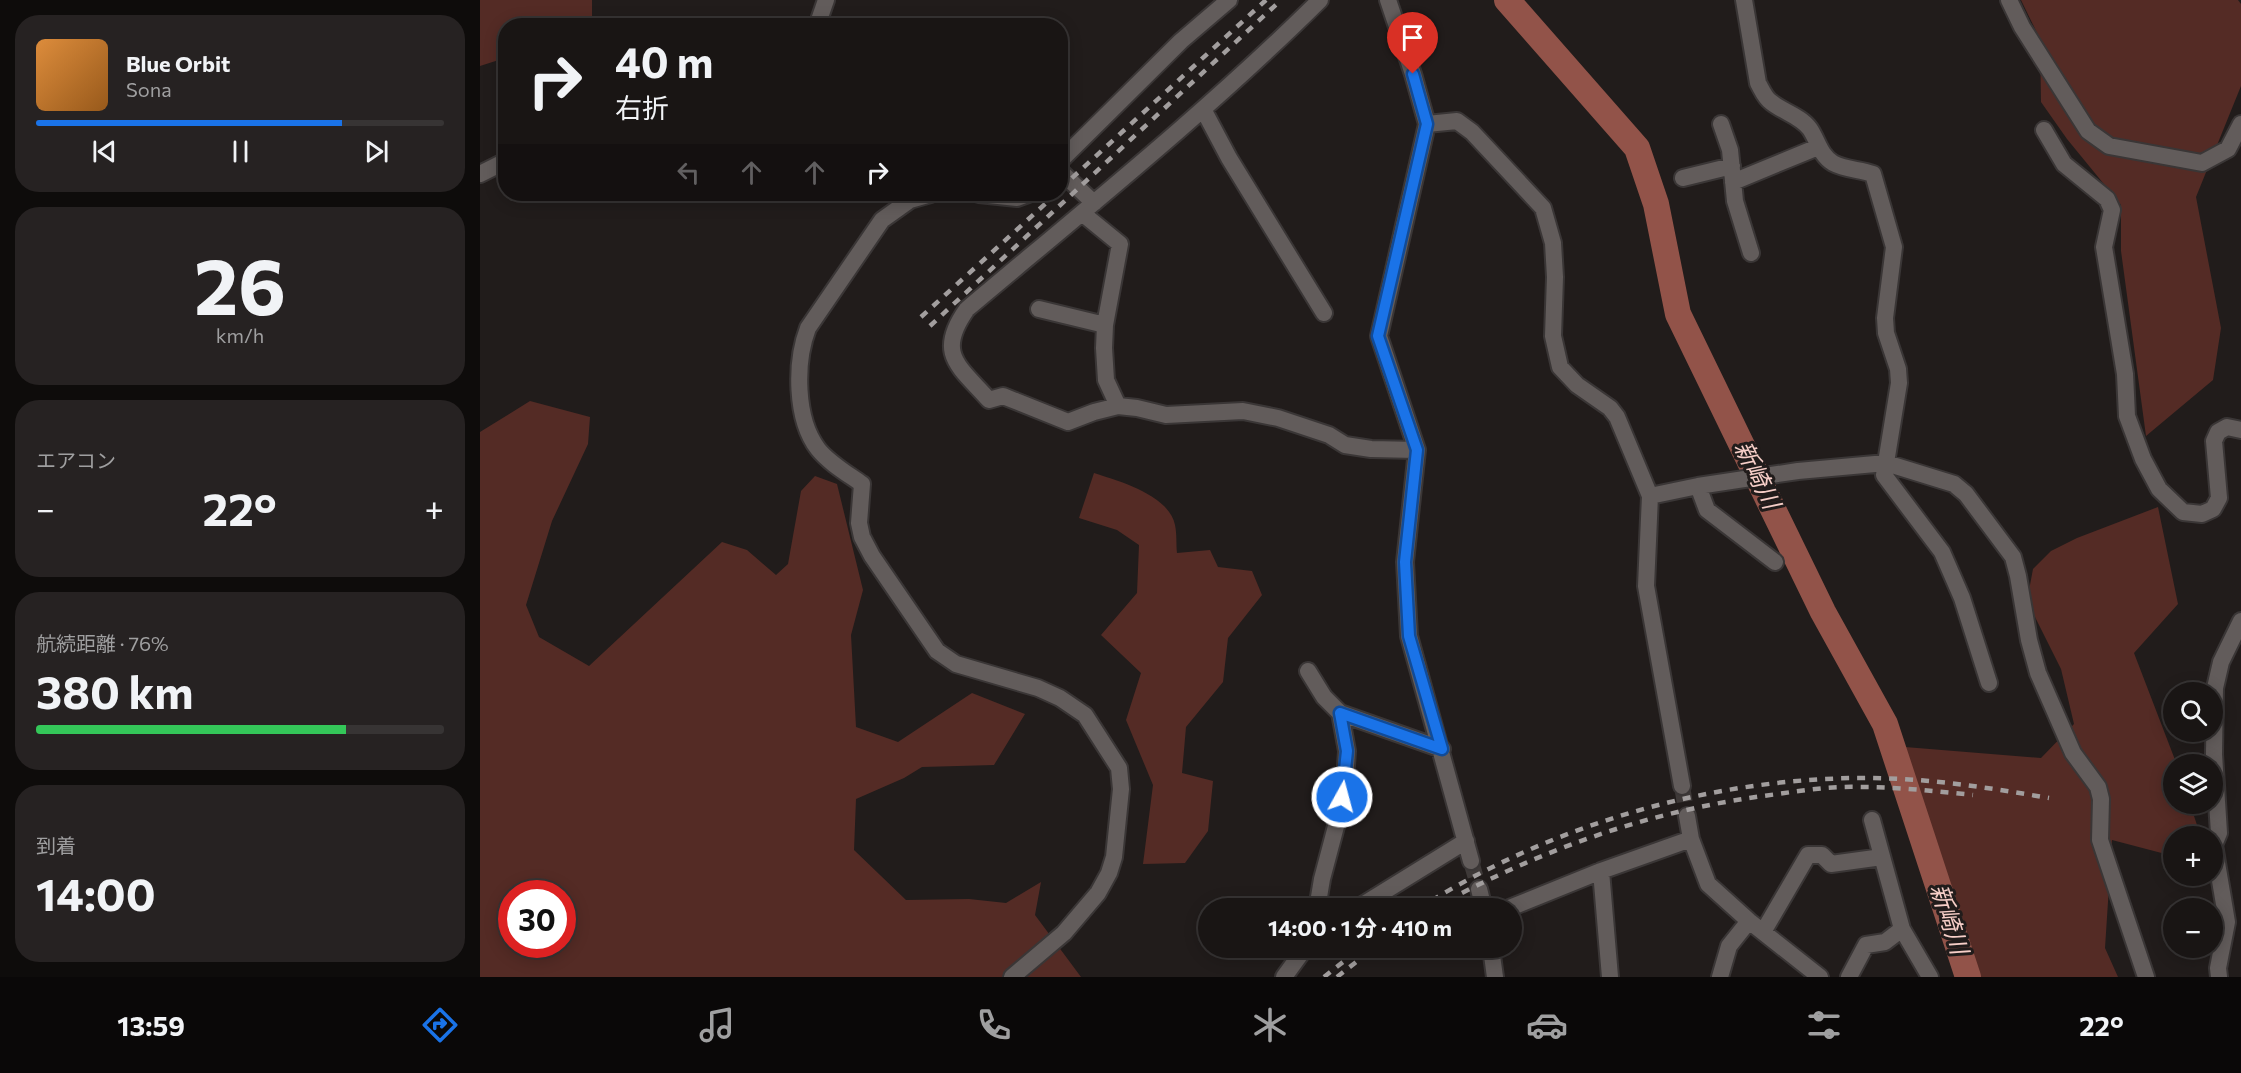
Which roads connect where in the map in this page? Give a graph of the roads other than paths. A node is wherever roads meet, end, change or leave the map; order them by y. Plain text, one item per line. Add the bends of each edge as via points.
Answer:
1 (826, 0) edge
2 (1229, 0) edge
3 (1320, 0) edge
4 (1388, 0) edge
5 (1744, 0) edge
6 (2008, 0) edge
7 (820, 18) edge
8 (1203, 109) junction
9 (1427, 124) junction
10 (1721, 124) dead end
11 (2241, 124) edge
12 (2044, 130) dead end
13 (1818, 147) junction
14 (1068, 153) edge
15 (498, 165) edge
16 (480, 174) edge
17 (1732, 174) junction
18 (1683, 178) dead end
19 (1068, 182) edge
20 (909, 201) edge
21 (1088, 208) junction
22 (1751, 253) dead end
23 (1039, 309) dead end
24 (1324, 313) dead end
25 (1105, 325) junction
26 (1118, 406) junction
27 (2241, 430) edge
28 (1417, 450) junction
29 (1887, 464) junction
30 (1698, 486) junction
31 (1650, 496) junction
32 (1775, 562) dead end
33 (2241, 621) edge
34 (1308, 671) dead end
35 (1989, 683) dead end
36 (1340, 713) junction
37 (1442, 749) junction
38 (1682, 786) tunnel mouth
39 (1687, 816) tunnel mouth
40 (1872, 820) dead end
41 (1691, 839) junction
42 (1466, 842) junction
43 (1882, 857) junction
44 (1471, 861) tunnel mouth
45 (1601, 871) junction
46 (1479, 889) tunnel mouth
47 (1319, 898) edge
48 (1374, 898) edge
49 (1481, 898) edge
50 (1522, 903) edge
51 (1749, 921) junction
52 (1902, 928) junction
53 (1763, 932) junction
54 (1298, 958) edge
55 (1493, 958) edge
56 (1012, 977) edge
57 (1284, 977) edge
58 (1496, 977) edge
59 (1610, 977) edge
60 (1720, 977) edge
61 (1820, 977) edge
62 (1849, 977) edge
63 (1930, 977) edge
64 (2146, 977) edge
65 (2219, 977) edge

1 - 7 street
2 - 14 street via 1180,41
3 - 8 street
4 - 9 street
5 - 13 street via 1758,83 1770,102 1809,128
6 - 11 street via 2088,131 2109,146 2202,163 2228,148
8 - 21 street
8 - 24 street via 1228,158
9 - 28 street via 1378,336
9 - 31 street via 1457,121 1543,208 1553,243 1553,336 1560,367 1617,417
10 - 17 street via 1730,150
12 - 27 street via 2064,164 2107,199 2112,210 2104,247 2125,374 2127,416 2159,489 2183,512 2202,514 2213,508 2219,498 2214,441 2218,432 2227,427
13 - 17 street
13 - 29 street via 1830,161 1843,168 1873,174 1894,247 1885,318 1899,383
15 - 16 street
17 - 18 street
17 - 22 street
19 - 21 street
20 - 56 street via 882,220 808,328 802,344 799,398 808,431 819,450 862,484 862,537 937,651 956,664 1060,698 1085,715 1119,768 1120,800 1109,873 1098,893 1064,933
21 - 25 street via 1120,244
21 - 26 street via 967,309 951,340 953,360 989,400 1003,396 1068,422
23 - 25 street
25 - 26 street via 1106,380
26 - 28 street via 1166,415 1243,411 1329,435 1345,445
28 - 37 street via 1405,562 1409,636
29 - 30 street
29 - 35 street via 1884,475 1941,552 1962,598
29 - 64 street via 1954,484 1966,494 2013,557 2038,673 2073,753 2098,788 2100,840
30 - 31 street
30 - 32 street via 1707,510
31 - 38 street via 1646,586
33 - 65 street via 2221,662 2216,688 2214,754 2219,833 2214,845 2227,922
34 - 36 street via 1324,697
36 - 37 street
36 - 47 street via 1347,751 1345,780
37 - 42 street
39 - 41 street
40 - 43 street
41 - 45 street
41 - 51 street via 1708,884
42 - 44 street
42 - 48 street
43 - 52 street
43 - 53 street via 1832,864 1822,855 1808,855
45 - 50 street
45 - 59 street
46 - 49 street
51 - 53 street
51 - 60 street via 1729,946
52 - 62 street via 1885,942 1866,945
52 - 63 street
53 - 61 street
54 - 57 street
55 - 58 street

